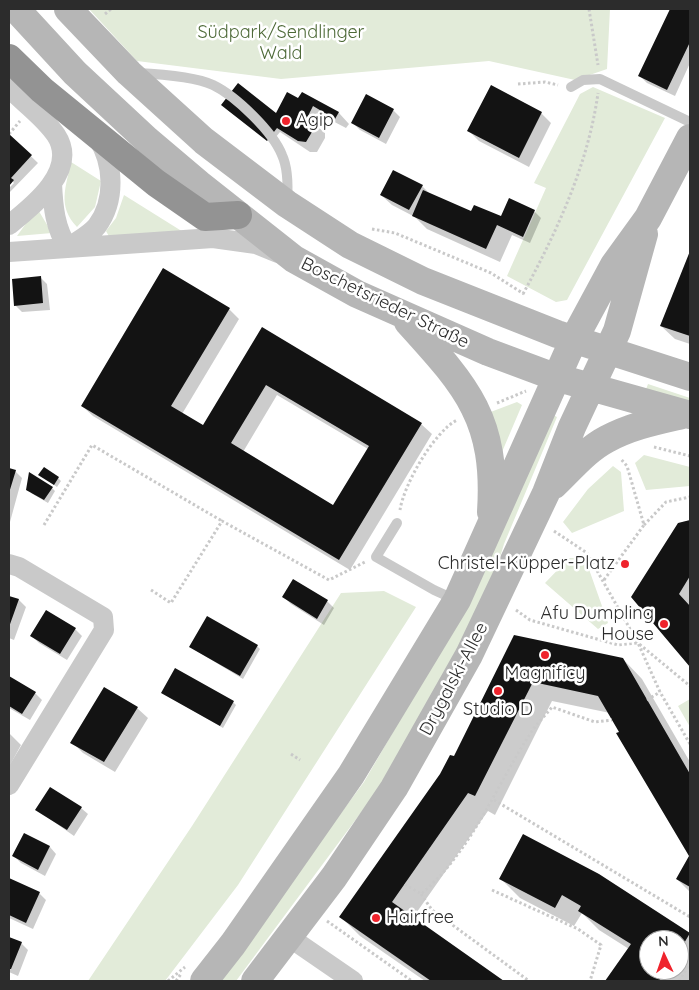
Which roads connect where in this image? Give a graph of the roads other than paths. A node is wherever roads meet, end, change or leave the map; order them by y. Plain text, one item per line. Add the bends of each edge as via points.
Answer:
1 (16, 9) edge
2 (68, 9) edge
3 (9, 58) edge
4 (129, 73) junction
5 (571, 87) road end
6 (9, 88) edge
7 (690, 122) edge
8 (91, 128) junction
9 (690, 138) edge
10 (52, 183) junction
11 (287, 204) junction
12 (238, 215) junction
13 (648, 218) junction
14 (9, 226) edge
15 (68, 248) junction
16 (9, 252) edge
17 (294, 259) junction
18 (402, 315) junction
19 (573, 341) junction
20 (608, 351) junction
21 (555, 378) junction
22 (690, 378) edge
23 (590, 388) junction
24 (688, 415) edge
25 (546, 493) junction
26 (397, 523) road end
27 (489, 530) junction
28 (9, 564) edge
29 (457, 600) junction
30 (9, 785) edge
31 (289, 937) junction
32 (198, 972) edge
33 (255, 981) edge
34 (353, 981) edge

1 - 12 main road, Boschetsrieder Straße via 76,74 154,146
2 - 4 main road, Boschetsrieder Straße
3 - 8 highway via 42,90
4 - 11 main road, Boschetsrieder Straße via 204,141
4 - 11 lane via 160,74 213,85 255,116 283,156
5 - 7 lane via 583,80 600,79
6 - 10 street via 44,122 61,146 61,167
8 - 12 highway via 156,182 205,217
8 - 15 street via 106,150 110,193 104,214 95,228
9 - 13 main road
10 - 14 street
10 - 15 street via 55,220
11 - 19 main road, Boschetsrieder Straße via 350,245 422,281
12 - 17 main road, Boschetsrieder Straße
13 - 19 main road, Drygalski-Allee via 614,265
13 - 20 main road, Drygalski-Allee via 617,331
15 - 16 street
15 - 17 street via 213,238 256,244
17 - 18 main road, Boschetsrieder Straße
18 - 21 main road, Boschetsrieder Straße
18 - 27 main road via 456,378 476,410 488,440 492,486
19 - 20 main road, Boschetsrieder Straße
19 - 21 main road, Drygalski-Allee
20 - 22 main road, Boschetsrieder Straße
20 - 23 main road, Drygalski-Allee
21 - 23 main road, Boschetsrieder Straße
21 - 27 main road, Drygalski-Allee
23 - 24 main road, Boschetsrieder Straße
23 - 25 main road, Drygalski-Allee
24 - 25 main road via 640,424 607,439 583,456
25 - 31 main road, Drygalski-Allee via 470,655 394,788
26 - 29 lane via 376,557
27 - 29 main road, Drygalski-Allee
28 - 30 street via 103,617 104,630
29 - 32 main road, Drygalski-Allee via 351,775 233,944
31 - 33 main road, Drygalski-Allee
31 - 34 street

